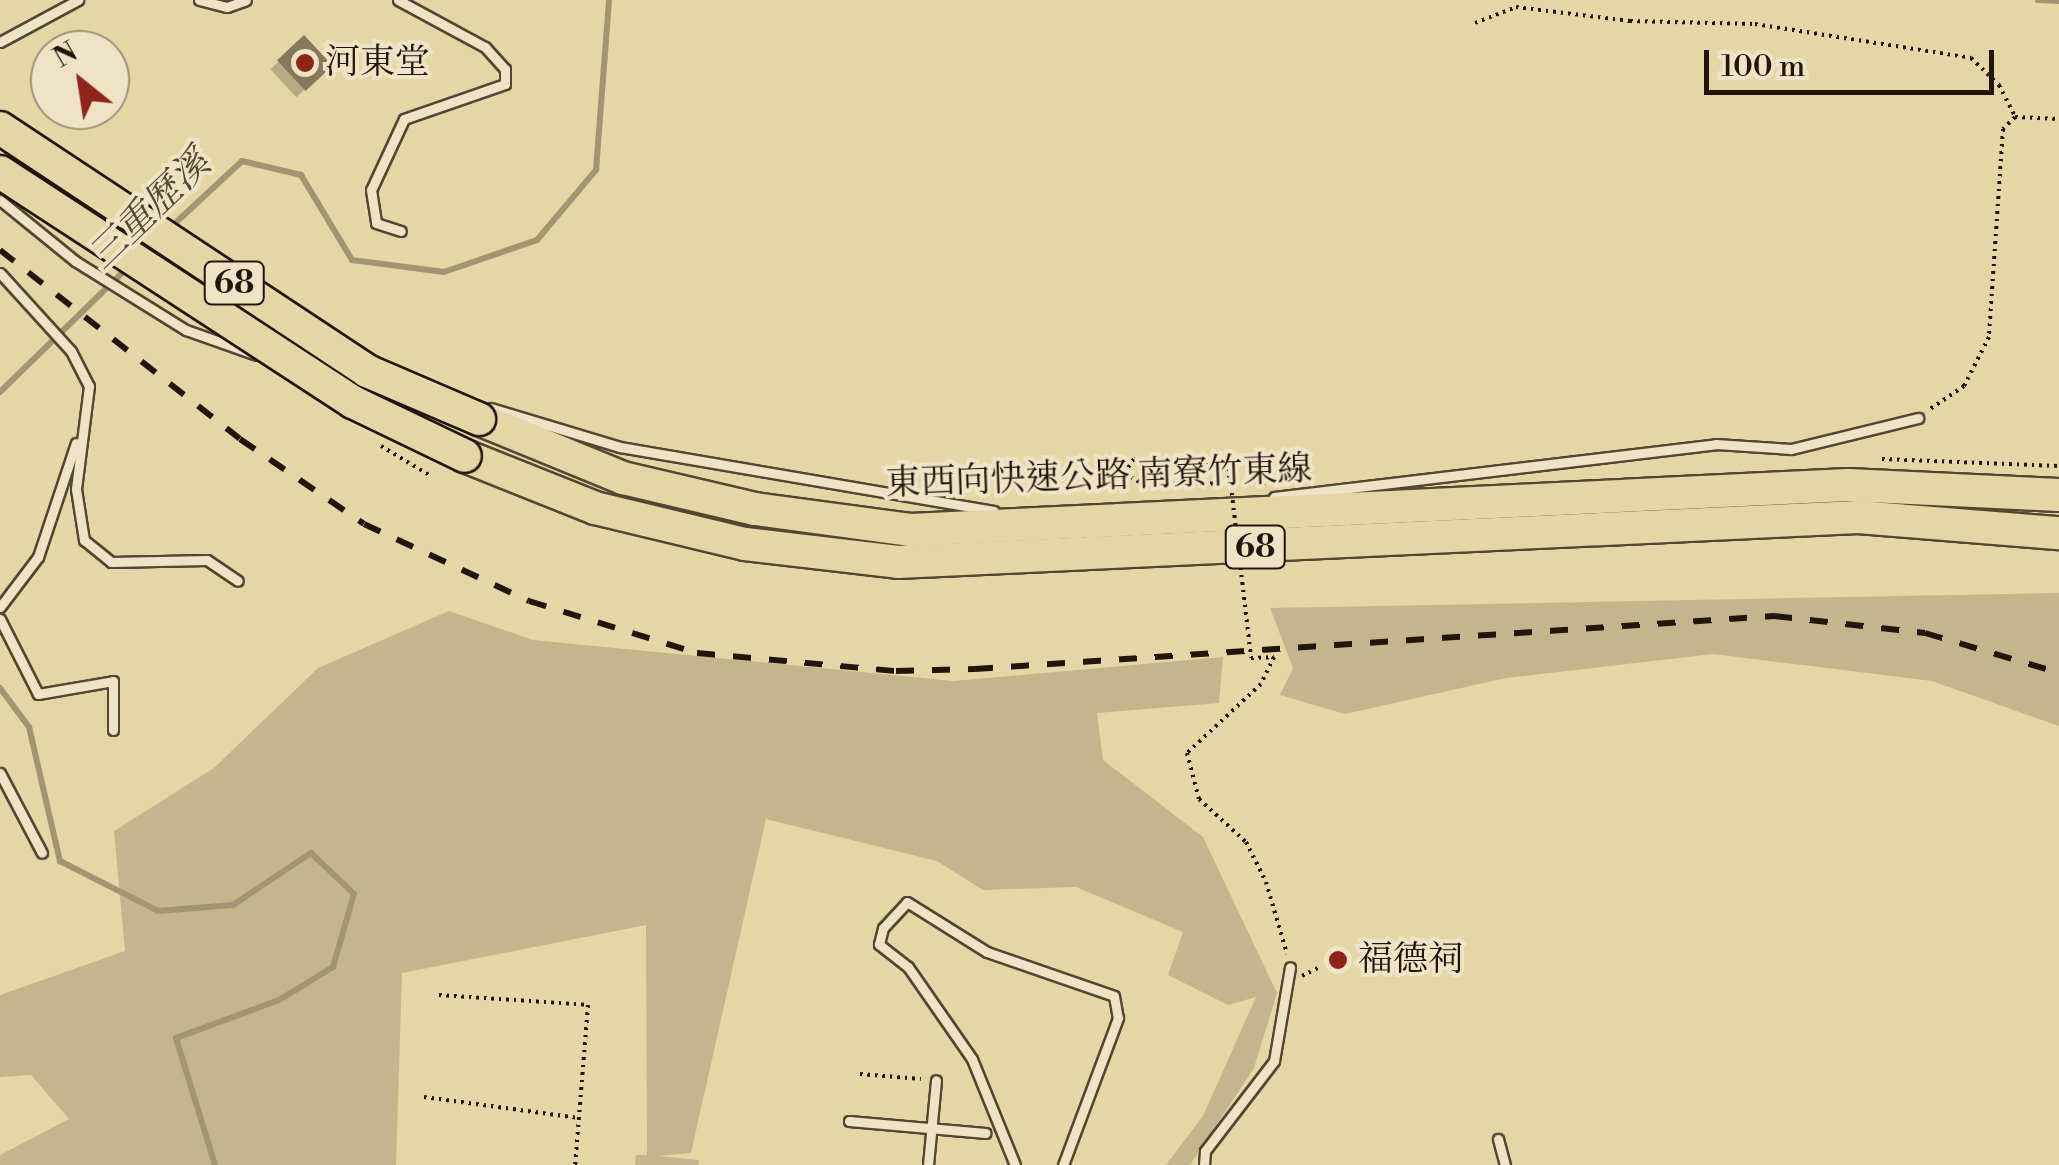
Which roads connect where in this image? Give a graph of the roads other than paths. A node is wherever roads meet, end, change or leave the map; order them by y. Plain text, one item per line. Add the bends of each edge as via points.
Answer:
1 (78, 0) edge
2 (199, 0) edge
3 (246, 0) edge
4 (398, 0) edge
5 (0, 42) edge
6 (0, 128) edge
7 (0, 172) edge
8 (0, 200) edge
9 (401, 230) dead end
10 (76, 261) junction
11 (66, 271) dead end
12 (0, 273) edge
13 (42, 299) dead end
14 (33, 308) junction
15 (333, 371) dead end
16 (351, 374) dead end
17 (1918, 418) road end
18 (82, 426) junction
19 (2059, 495) edge
20 (1264, 498) dead end
21 (1246, 499) dead end
22 (2059, 533) edge
23 (238, 581) dead end
24 (0, 608) edge
25 (0, 619) edge
26 (113, 730) dead end
27 (0, 772) edge
28 (42, 853) dead end
29 (1290, 967) road end
30 (936, 1080) road end
31 (849, 1121) dead end
32 (931, 1128) junction
33 (985, 1133) dead end
34 (1498, 1139) dead end
35 (928, 1165) edge
36 (1016, 1165) edge
37 (1063, 1165) edge
38 (1204, 1165) edge
39 (1505, 1165) edge

1 - 5 lane
2 - 3 lane via 227,6
4 - 9 lane via 485,47 506,69 506,84 404,119 371,190 376,223
6 - 19 highway, 東西向快速公路 南寮竹東線 / 68, bridge via 368,371 623,478 754,509 910,530 1848,485
7 - 22 highway, 68, bridge via 353,402 595,508 745,544 898,562 1858,517
8 - 10 lane
10 - 11 lane
10 - 15 lane via 222,344
12 - 14 lane
13 - 14 lane
14 - 18 lane via 71,351 89,386
16 - 21 lane via 620,447 992,512 1079,513
17 - 20 lane via 1791,449 1716,444
18 - 23 lane via 76,524 96,554 142,564 207,560
18 - 24 lane via 38,556
25 - 26 lane via 38,694 114,681
27 - 28 lane
29 - 38 lane via 1274,1062 1206,1151
30 - 32 lane
31 - 32 lane
32 - 33 lane
32 - 35 lane
34 - 39 lane
36 - 37 lane via 972,1060 908,967 879,944 882,928 906,902 987,952 1110,990 1118,1002 1118,1018

